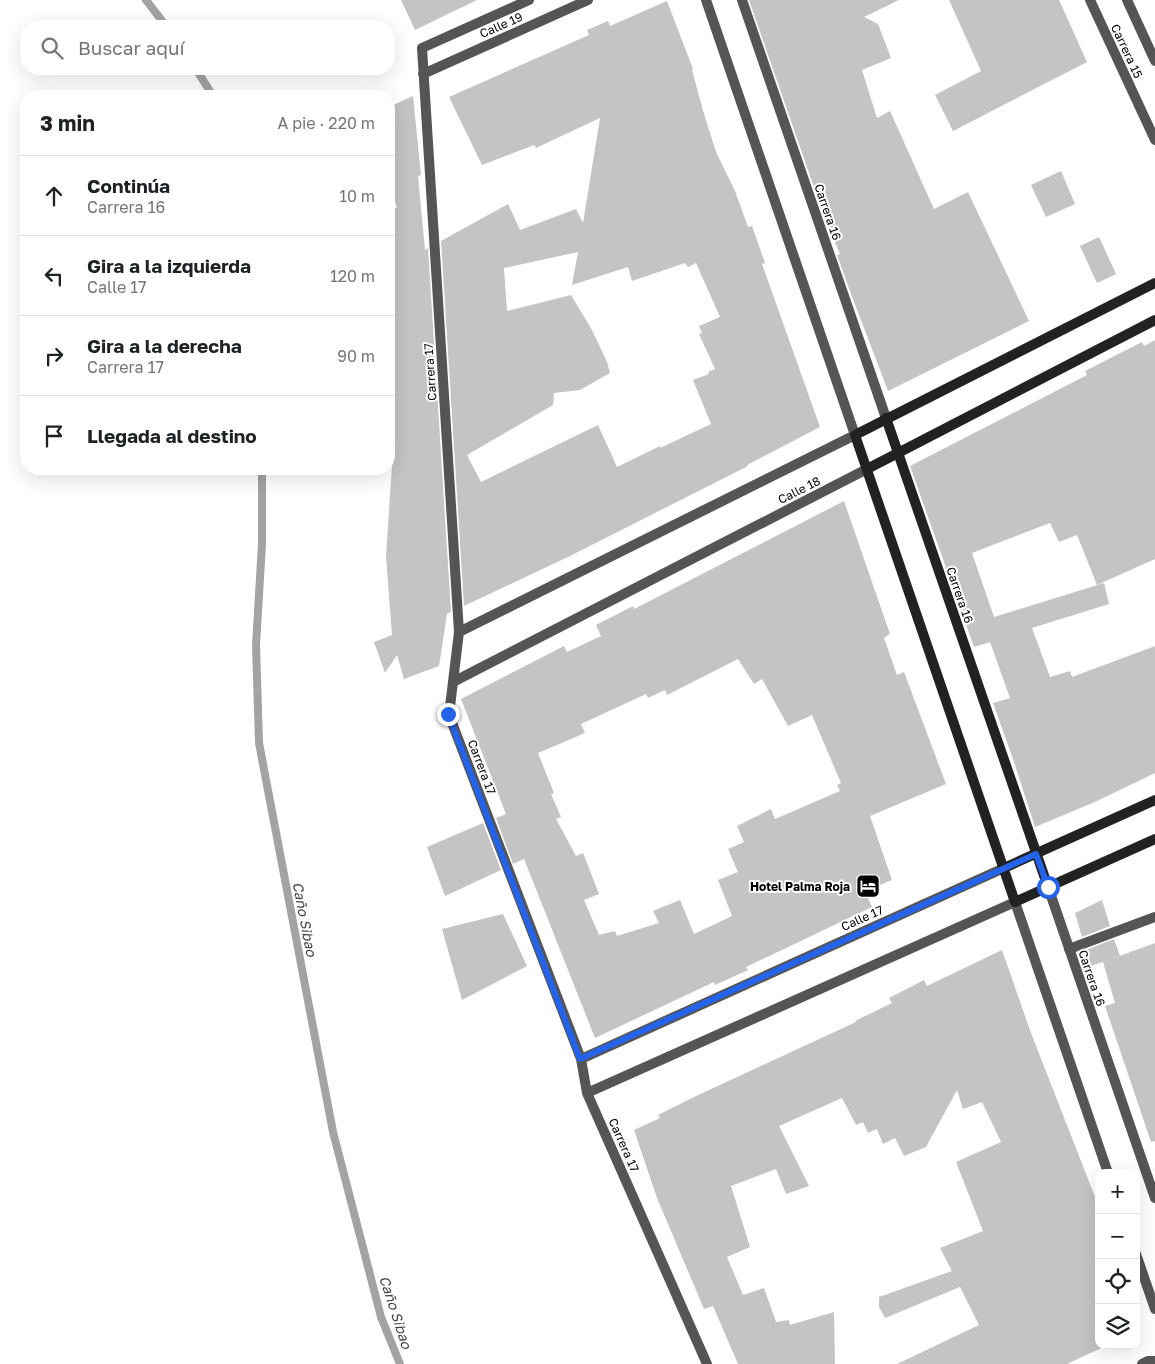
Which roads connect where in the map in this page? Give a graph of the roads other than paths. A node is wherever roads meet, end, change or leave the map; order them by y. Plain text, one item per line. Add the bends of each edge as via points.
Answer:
1 (529, 0) edge
2 (588, 0) edge
3 (706, 0) edge
4 (742, 0) edge
5 (1090, 0) edge
6 (1127, 0) edge
7 (422, 48) joint
8 (1155, 60) edge
9 (423, 74) junction
10 (1155, 140) edge
11 (1155, 283) edge
12 (1155, 320) edge
13 (886, 418) junction
14 (855, 435) junction
15 (898, 452) junction
16 (867, 469) junction
17 (459, 632) junction
18 (453, 682) junction
19 (1155, 800) edge
20 (1155, 839) edge
21 (1036, 854) junction
22 (1004, 868) junction
23 (1048, 887) junction
24 (1015, 902) junction
25 (1155, 917) edge
26 (1069, 949) junction
27 (580, 1059) junction
28 (587, 1093) junction
29 (1107, 1169) edge
30 (1155, 1198) edge
31 (1138, 1259) edge
32 (1155, 1309) edge
33 (1155, 1350) edge
34 (1148, 1362) edge
35 (707, 1364) edge

1 - 7 street, Calle 19
2 - 9 street, Calle 19
3 - 14 street
4 - 13 street, Carrera 16
5 - 10 street, Carrera 15
6 - 8 street, Carrera 15
7 - 9 street, Carrera 17
9 - 17 street, Carrera 17
11 - 13 street, Calle 18
12 - 15 street, Calle 18
13 - 14 street, Calle 18
13 - 15 street, Carrera 16
14 - 16 street
14 - 17 street, Calle 18
15 - 16 street, Calle 18
15 - 21 street, Carrera 16
16 - 18 street, Calle 18
16 - 22 street
17 - 18 street, Carrera 17
18 - 27 street, Carrera 17 via 448,714
19 - 21 street, Calle 17
20 - 23 street
21 - 22 street, Calle 17
21 - 23 street, Carrera 16
22 - 24 street
22 - 27 street, Calle 17
23 - 24 street
23 - 26 street, Carrera 16
24 - 28 street
24 - 29 street
25 - 26 street
26 - 30 street, Carrera 16
27 - 28 street, Carrera 17
28 - 35 street, Carrera 17
31 - 32 street
33 - 34 street

